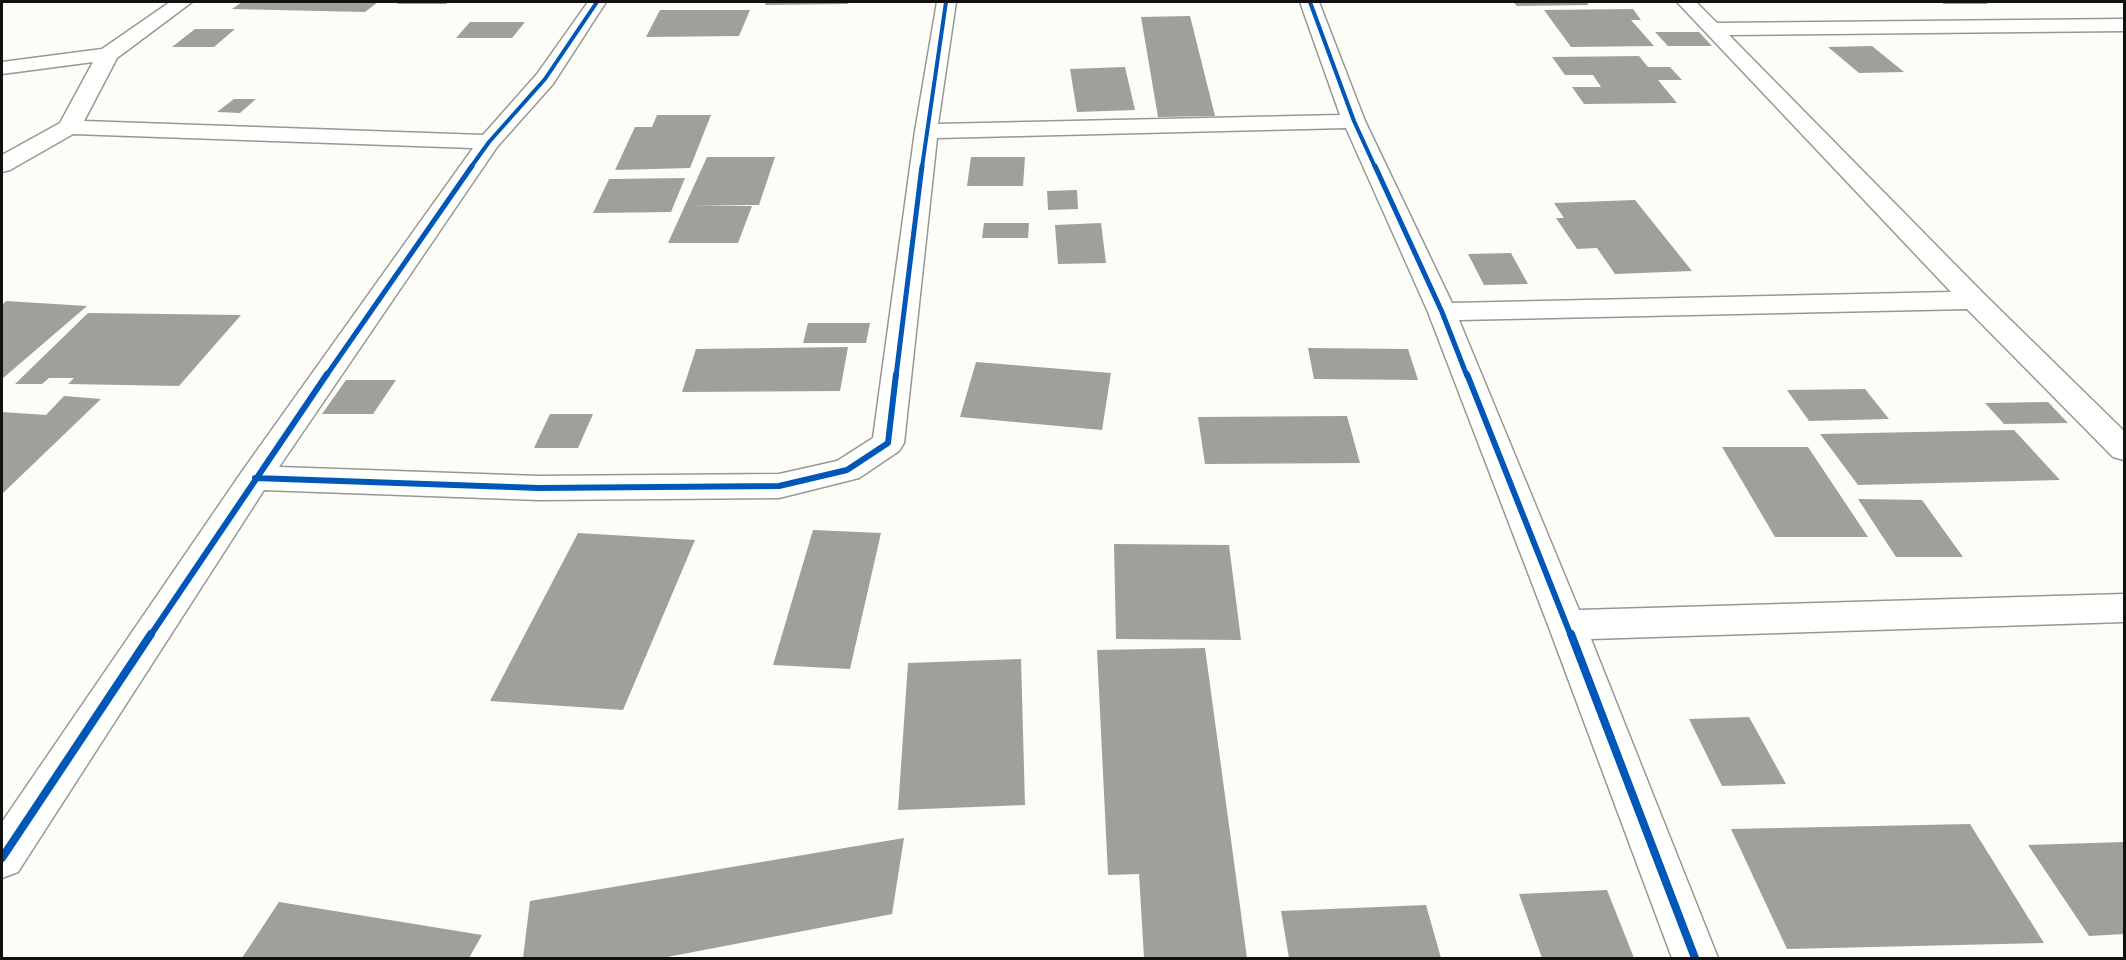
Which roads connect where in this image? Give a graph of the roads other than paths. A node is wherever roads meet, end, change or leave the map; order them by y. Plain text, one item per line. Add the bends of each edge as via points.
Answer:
1 (182, 2) edge
2 (597, 2) edge
3 (946, 2) edge
4 (1310, 2) edge
5 (1686, 2) edge
6 (2115, 25) edge
7 (1712, 29) junction
8 (2124, 38) edge
9 (108, 54) junction
10 (2, 68) edge
11 (1354, 121) junction
12 (69, 127) junction
13 (926, 131) junction
14 (489, 142) junction
15 (2, 165) edge
16 (1974, 300) junction
17 (1442, 312) junction
18 (2124, 449) edge
19 (255, 478) junction
20 (2124, 608) edge
21 (1568, 625) junction
22 (2, 858) edge
23 (1695, 958) edge

1 - 9 street
2 - 14 street via 545,79
3 - 13 street
4 - 11 street
5 - 7 street
6 - 7 street
6 - 8 street
7 - 16 street
9 - 10 street
9 - 12 street
11 - 13 street
11 - 17 street
12 - 14 street
12 - 15 street
13 - 19 street via 888,443 847,470 779,486 539,488
14 - 19 street
16 - 17 street
16 - 18 street
17 - 21 street
19 - 22 street
20 - 21 street
21 - 23 street

